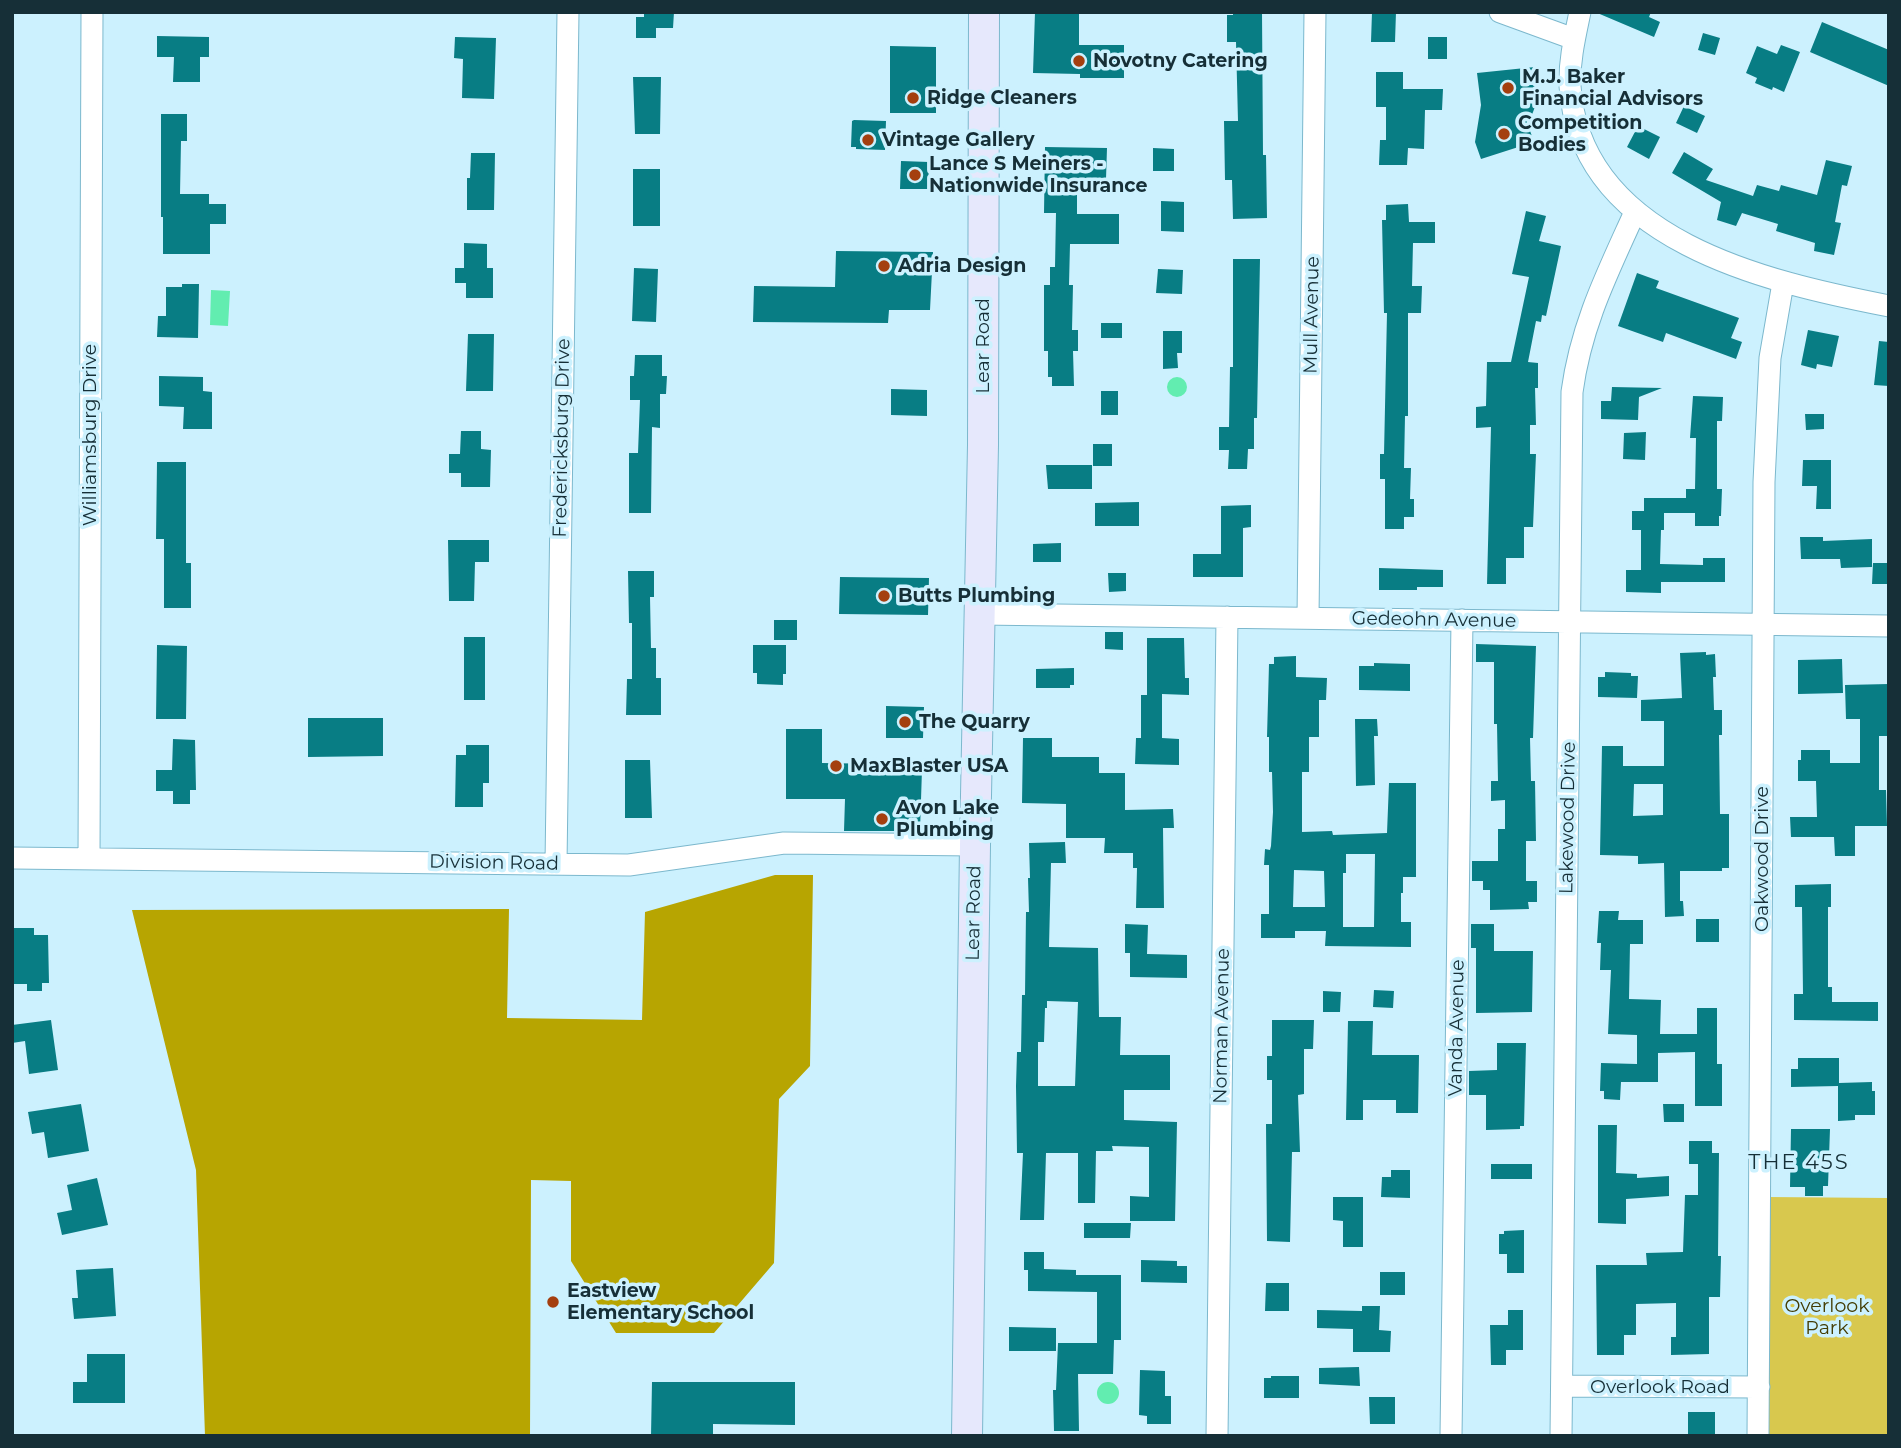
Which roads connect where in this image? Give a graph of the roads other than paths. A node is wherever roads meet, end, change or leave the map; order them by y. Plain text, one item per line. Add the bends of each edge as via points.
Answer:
1 (92, 12) edge
2 (568, 12) edge
3 (984, 12) edge
4 (1315, 12) edge
5 (1500, 12) edge
6 (1580, 12) edge
7 (1574, 39) junction
8 (1635, 212) junction
9 (1783, 283) junction
10 (1889, 306) edge
11 (980, 614) junction
12 (1227, 617) junction
13 (1308, 618) junction
14 (1462, 620) junction
15 (1570, 622) junction
16 (1764, 624) junction
17 (1889, 626) edge
18 (975, 845) junction
19 (12, 858) edge
20 (89, 858) junction
21 (556, 864) junction
22 (1562, 1386) junction
23 (1759, 1387) junction
24 (967, 1436) edge
25 (1217, 1436) edge
26 (1451, 1436) edge
27 (1561, 1436) edge
28 (1758, 1436) edge

1 - 20 street, Williamsburg Drive
2 - 21 street, Fredericksburg Drive
3 - 11 street, Lear Road
4 - 13 street, Mull Avenue
5 - 7 street
6 - 7 street
7 - 8 street via 1570,84 1578,129 1598,170
8 - 9 street via 1708,254
8 - 15 street, Lakewood Drive via 1600,289 1576,366
9 - 10 street
9 - 16 street, Oakwood Drive via 1770,358 1766,420
11 - 12 street, Gedeohn Avenue
11 - 18 street, Lear Road
12 - 13 street, Gedeohn Avenue
12 - 25 street, Norman Avenue
13 - 14 street, Gedeohn Avenue
14 - 15 street, Gedeohn Avenue
14 - 26 street, Vanda Avenue
15 - 16 street, Gedeohn Avenue
15 - 22 street, Lakewood Drive
16 - 17 street, Gedeohn Avenue
16 - 23 street, Oakwood Drive
18 - 21 street, Division Road via 784,843 657,863
18 - 24 street, Lear Road
19 - 20 street, Division Road
20 - 21 street, Division Road
22 - 23 street, Overlook Road
22 - 27 street, Lakewood Drive
23 - 28 street, Oakwood Drive

